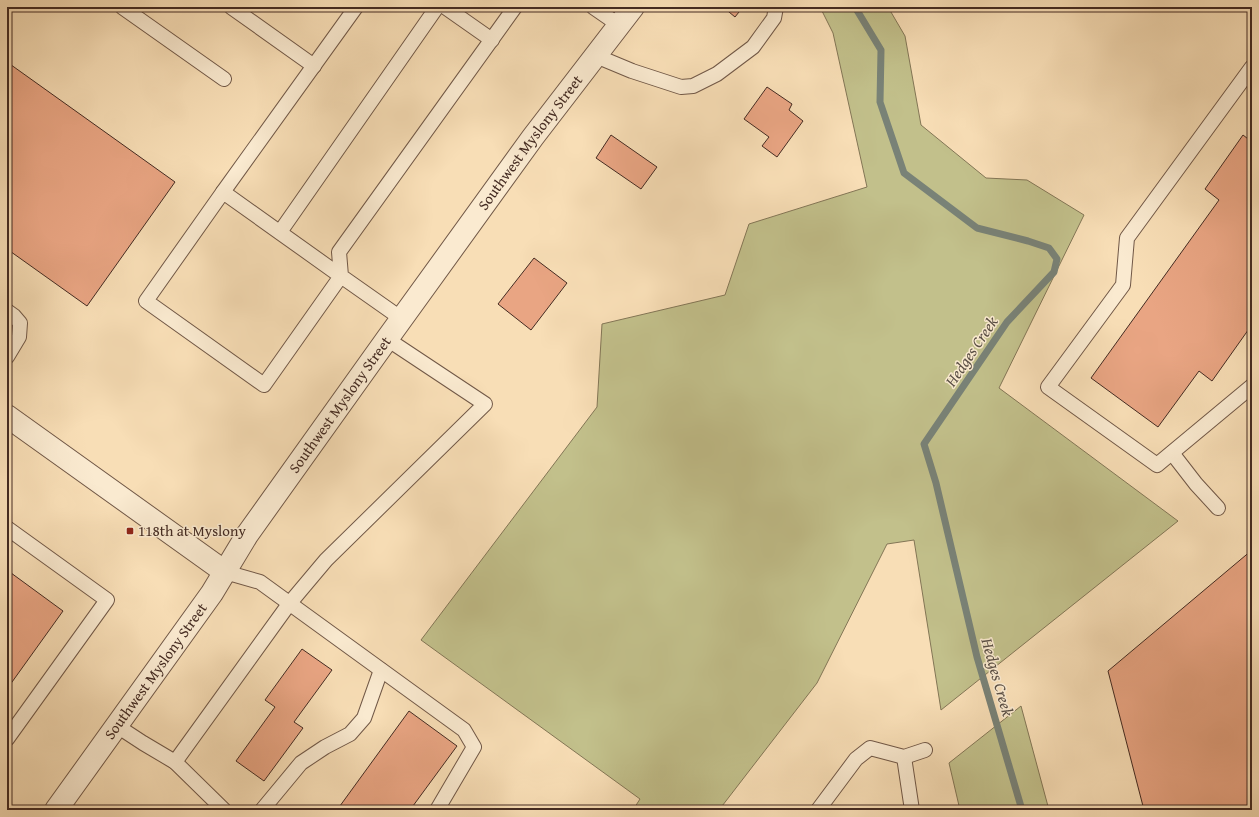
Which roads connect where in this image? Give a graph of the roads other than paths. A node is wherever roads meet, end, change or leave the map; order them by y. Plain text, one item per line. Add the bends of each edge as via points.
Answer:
1 (122, 7) edge
2 (231, 7) edge
3 (356, 7) edge
4 (437, 7) edge
5 (445, 7) edge
6 (515, 7) edge
7 (593, 7) edge
8 (633, 7) edge
9 (776, 7) edge
10 (619, 25) junction
11 (492, 40) junction
12 (596, 56) junction
13 (314, 66) junction
14 (1252, 67) edge
15 (224, 79) dead end
16 (224, 192) junction
17 (280, 232) junction
18 (341, 276) junction
19 (7, 311) edge
20 (402, 319) junction
21 (387, 339) junction
22 (7, 357) edge
23 (1252, 386) edge
24 (7, 416) edge
25 (1172, 453) junction
26 (1218, 508) dead end
27 (7, 528) edge
28 (225, 572) junction
29 (289, 604) junction
30 (381, 670) junction
31 (117, 726) junction
32 (7, 739) edge
33 (925, 750) dead end
34 (904, 757) junction
35 (174, 762) junction
36 (56, 810) edge
37 (224, 810) edge
38 (262, 810) edge
39 (437, 810) edge
40 (818, 810) edge
41 (912, 810) edge

1 - 15 lane
2 - 13 lane
3 - 13 lane
4 - 17 lane
5 - 11 lane
6 - 11 lane
7 - 10 lane
8 - 10 street, Southwest Myslony Street
9 - 12 lane via 774,18 753,47 717,74 693,86 681,87 632,72
10 - 12 street, Southwest Myslony Street
11 - 18 lane via 339,252
12 - 20 street, Southwest Myslony Street via 533,137
13 - 16 lane
14 - 25 lane via 1127,238 1123,285 1048,387 1157,465
16 - 17 lane
16 - 18 lane via 146,301 264,385
17 - 18 lane
18 - 20 lane
19 - 22 lane via 20,323 19,336
20 - 21 street, Southwest Myslony Street
21 - 28 street, Southwest Myslony Street via 247,535
21 - 29 lane via 485,404 326,560
23 - 25 lane
24 - 28 street
25 - 26 lane
27 - 32 lane via 107,600
28 - 29 lane via 260,582
28 - 31 street, Southwest Myslony Street
29 - 30 lane
29 - 35 lane
30 - 38 lane via 364,718 350,734 301,762
30 - 39 lane via 464,730 474,747
31 - 35 lane
31 - 36 street, Southwest Myslony Street
33 - 34 lane
34 - 40 lane via 870,748 856,759
34 - 41 lane
35 - 37 lane

